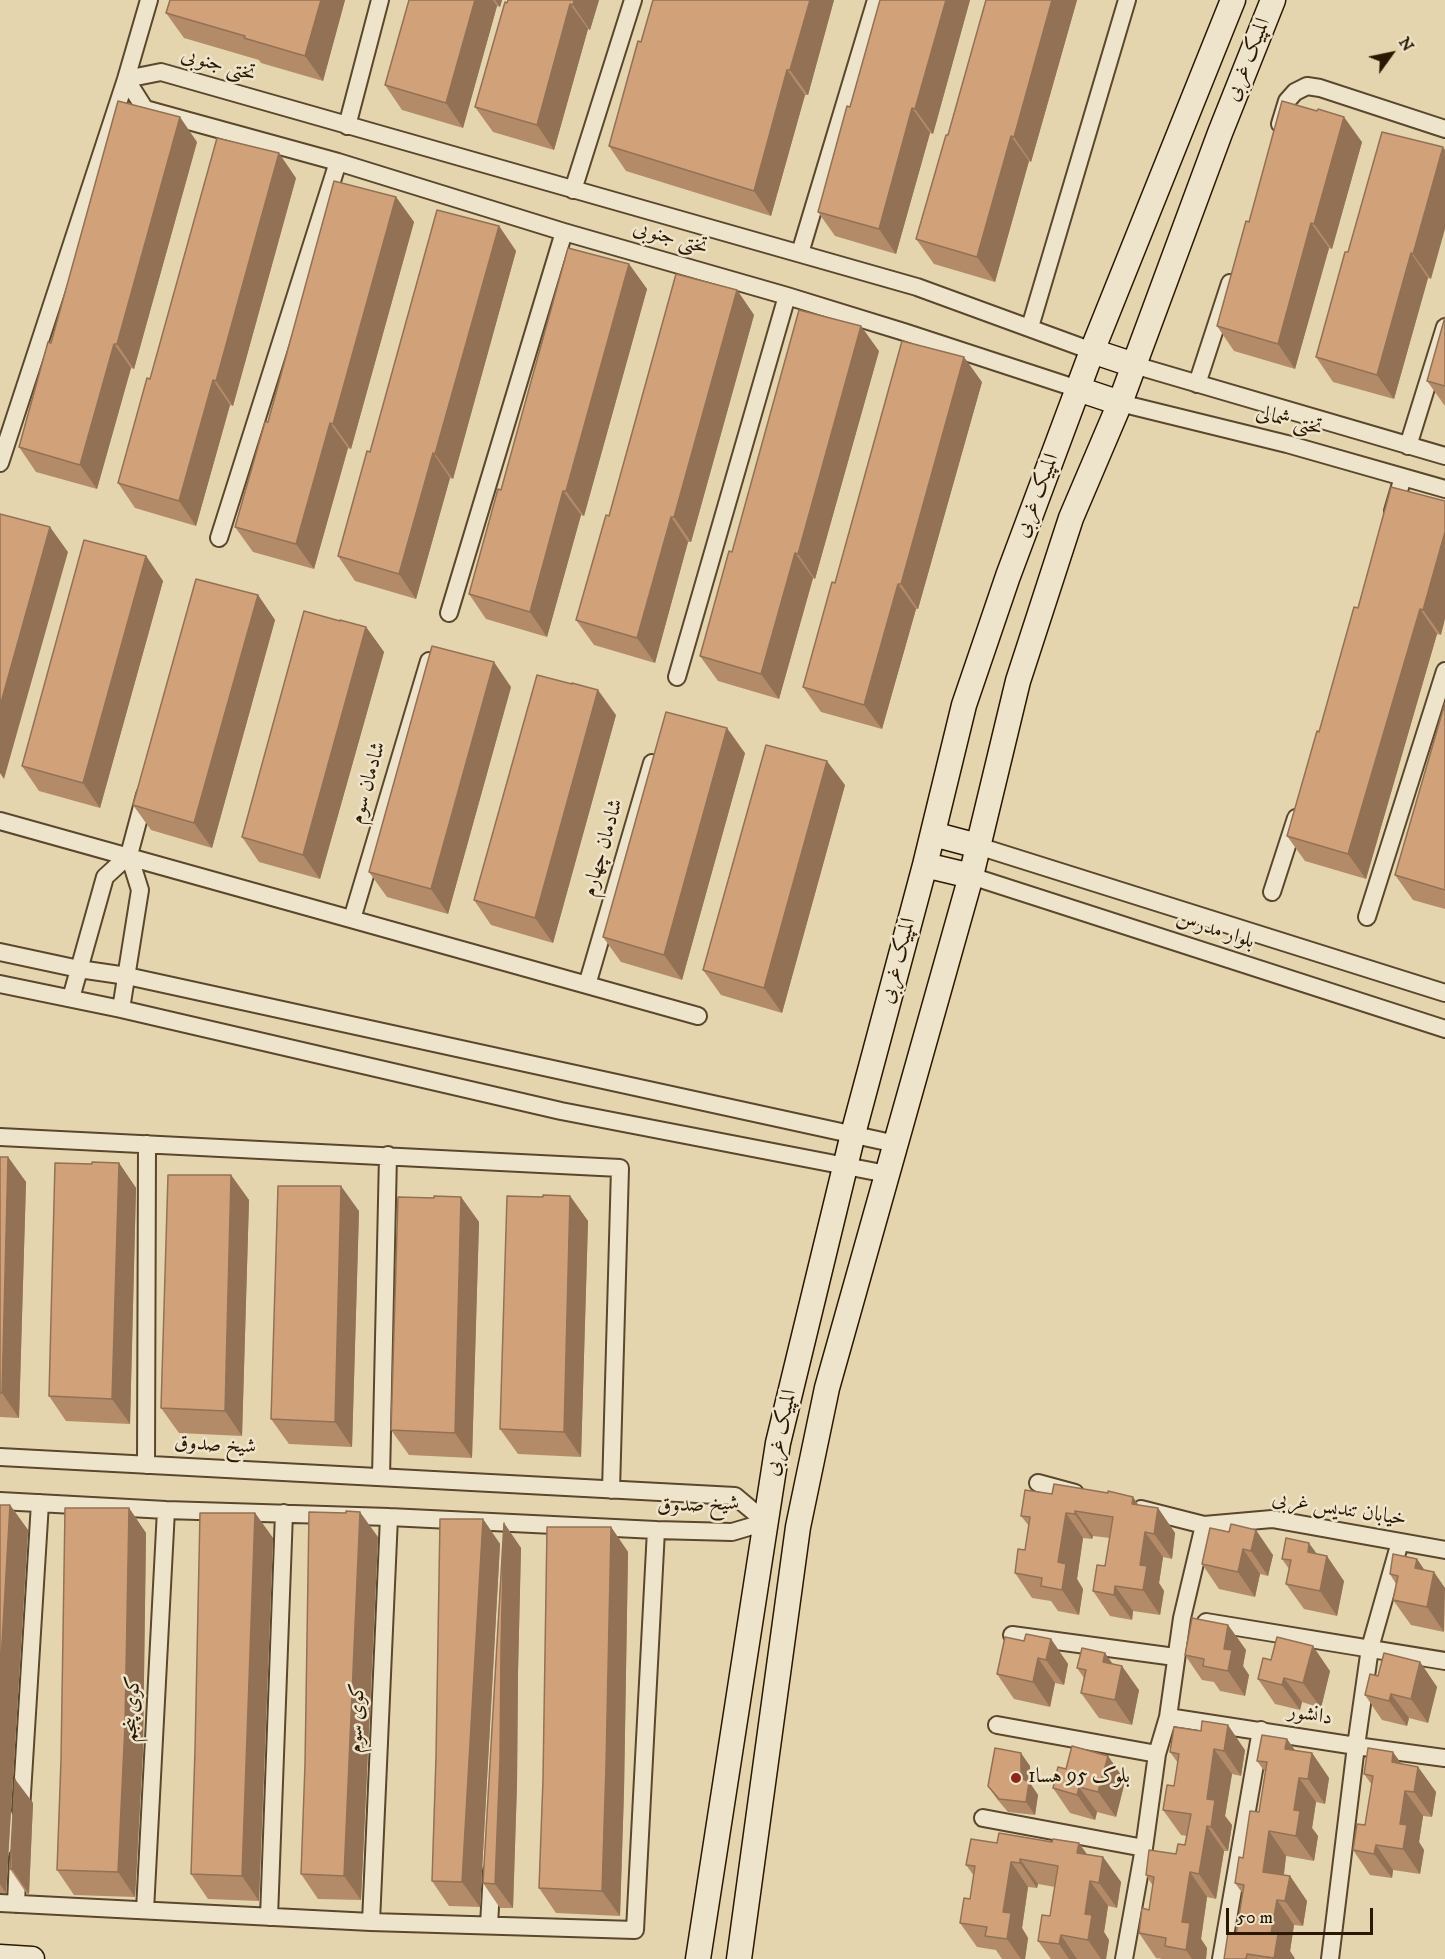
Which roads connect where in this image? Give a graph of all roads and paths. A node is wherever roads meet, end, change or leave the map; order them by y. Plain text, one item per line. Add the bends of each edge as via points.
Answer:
1 (149, 0) edge
2 (380, 0) edge
3 (633, 0) edge
4 (876, 0) edge
5 (1127, 0) edge
6 (1233, 0) edge
7 (1273, 0) edge
8 (126, 79) junction
9 (347, 126) junction
10 (1445, 129) edge
11 (1276, 135) edge
12 (338, 162) junction
13 (573, 190) junction
14 (564, 232) junction
15 (800, 254) junction
16 (1233, 271) edge
17 (787, 296) junction
18 (1030, 327) junction
19 (1445, 327) edge
20 (1092, 351) junction
21 (1134, 365) junction
22 (1197, 384) junction
23 (1078, 389) junction
24 (1120, 403) junction
25 (1408, 446) junction
26 (1445, 456) edge
27 (0, 464) edge
28 (1403, 477) junction
29 (1445, 489) edge
30 (1389, 522) edge
31 (219, 538) dead end
32 (449, 613) dead end
33 (429, 661) edge
34 (1445, 671) edge
35 (677, 677) dead end
36 (657, 747) edge
37 (151, 776) edge
38 (1301, 802) edge
39 (0, 821) edge
40 (933, 834) junction
41 (978, 846) junction
42 (129, 855) junction
43 (925, 865) junction
44 (971, 876) junction
45 (1272, 892) dead end
46 (1367, 917) dead end
47 (352, 919) junction
48 (0, 952) edge
49 (79, 969) junction
50 (127, 976) junction
51 (0, 984) edge
52 (587, 985) junction
53 (1445, 993) edge
54 (71, 998) junction
55 (121, 1009) junction
56 (698, 1016) dead end
57 (1445, 1029) edge
58 (853, 1134) junction
59 (0, 1137) edge
60 (147, 1144) junction
61 (896, 1144) junction
62 (388, 1155) junction
63 (845, 1166) junction
64 (887, 1174) junction
65 (0, 1457) edge
66 (146, 1465) junction
67 (381, 1478) junction
68 (1038, 1483) dead end
69 (611, 1490) junction
70 (1093, 1497) edge
71 (0, 1501) edge
72 (40, 1503) junction
73 (1126, 1506) edge
74 (166, 1510) junction
75 (284, 1513) junction
76 (389, 1517) junction
77 (766, 1522) junction
78 (1204, 1526) junction
79 (798, 1527) junction
80 (656, 1530) junction
81 (1400, 1542) junction
82 (1445, 1550) edge
83 (1182, 1618) junction
84 (1012, 1635) dead end
85 (1370, 1648) junction
86 (1176, 1657) junction
87 (1445, 1661) edge
88 (1168, 1716) junction
89 (997, 1725) dead end
90 (1261, 1730) junction
91 (1356, 1746) junction
92 (1157, 1754) junction
93 (1445, 1758) edge
94 (983, 1818) dead end
95 (21, 1821) dead end
96 (19, 1845) dead end
97 (1144, 1848) junction
98 (493, 1854) edge
99 (8, 1903) edge
100 (145, 1910) junction
101 (269, 1917) junction
102 (371, 1922) junction
103 (489, 1925) junction
104 (0, 1957) edge
105 (32, 1959) edge
106 (698, 1959) edge
107 (739, 1959) edge
108 (1124, 1959) edge
109 (1221, 1959) edge
110 (1330, 1959) edge

1 - 8 street
2 - 9 street
3 - 13 street
4 - 15 street
5 - 18 street
6 - 20 street, المپیک غربی
7 - 21 street, المپیک غربی
8 - 9 street, تختی جنوبی via 161,72
8 - 12 street, تختی جنوبی via 145,110
8 - 27 street
9 - 13 street, تختی جنوبی
10 - 11 street via 1307,86 1287,101
12 - 14 street, تختی جنوبی
12 - 31 street
13 - 15 street, تختی جنوبی
14 - 17 street, تختی جنوبی
14 - 32 street
15 - 18 street, تختی جنوبی via 943,295
16 - 22 street
17 - 23 street, تختی جنوبی
17 - 35 street
18 - 20 street, تختی جنوبی
19 - 25 street
20 - 21 street
20 - 23 street, المپیک غربی
21 - 22 street, تختی شمالی
21 - 24 street, المپیک غربی
22 - 25 street, تختی شمالی
23 - 24 street
23 - 40 street, المپیک غربی via 964,705
24 - 28 street, تختی شمالی
24 - 41 street, المپیک غربی via 1071,518 1021,670
25 - 26 street, تختی شمالی
28 - 29 street, تختی شمالی
28 - 30 street
33 - 47 street, شادمان سوم
34 - 46 street
36 - 52 street, شادمان چهارم
37 - 42 street
38 - 45 street
39 - 42 street
40 - 41 street
40 - 43 street, المپیک غربی
41 - 44 street, المپیک غربی
41 - 53 street, بلوار مدرس
42 - 47 street
42 - 49 street via 105,877
42 - 50 street via 140,890
43 - 44 street
43 - 58 street, المپیک غربی
44 - 57 street, بلوار مدرس
44 - 61 street, المپیک غربی
47 - 52 street
48 - 49 street
49 - 50 street
49 - 54 street
50 - 55 street
50 - 58 street
51 - 54 street
52 - 56 street
54 - 55 street
55 - 63 street via 561,1111
58 - 61 street
58 - 63 street, المپیک غربی
59 - 60 street
60 - 62 street
60 - 66 street
61 - 64 street, المپیک غربی
62 - 67 street
62 - 69 street via 620,1168
63 - 64 street
63 - 77 street, المپیک غربی via 778,1443
64 - 79 street, المپیک غربی via 826,1388
65 - 66 street, شیخ صدوق
66 - 67 street, شیخ صدوق
67 - 69 street, شیخ صدوق
68 - 70 street
69 - 77 street, شیخ صدوق via 735,1496
71 - 72 street, شیخ صدوق
72 - 74 street, شیخ صدوق
72 - 95 street
73 - 78 street
74 - 75 street, شیخ صدوق
74 - 100 street, کوی پنجم
75 - 76 street, شیخ صدوق
75 - 101 street
76 - 80 street, شیخ صدوق via 511,1529
76 - 102 street, کوی سوم
77 - 79 street
77 - 80 street, شیخ صدوق via 732,1532
77 - 106 street, المپیک غربی
78 - 81 street, خیابان تندیس غربی via 1272,1519
78 - 83 street
79 - 107 street, المپیک غربی
80 - 103 street via 635,1930
81 - 82 street, خیابان تندیس غربی
81 - 85 street
83 - 85 street
83 - 86 street
84 - 86 street
85 - 87 street
85 - 91 street
86 - 88 street
88 - 90 street, دانشور
88 - 92 street
89 - 92 street
90 - 91 street, دانشور
90 - 109 street
91 - 93 street, دانشور
91 - 110 street
92 - 97 street
94 - 97 street
96 - 99 street
97 - 108 street
98 - 103 street
99 - 100 street
100 - 101 street
101 - 102 street
102 - 103 street
104 - 105 street

